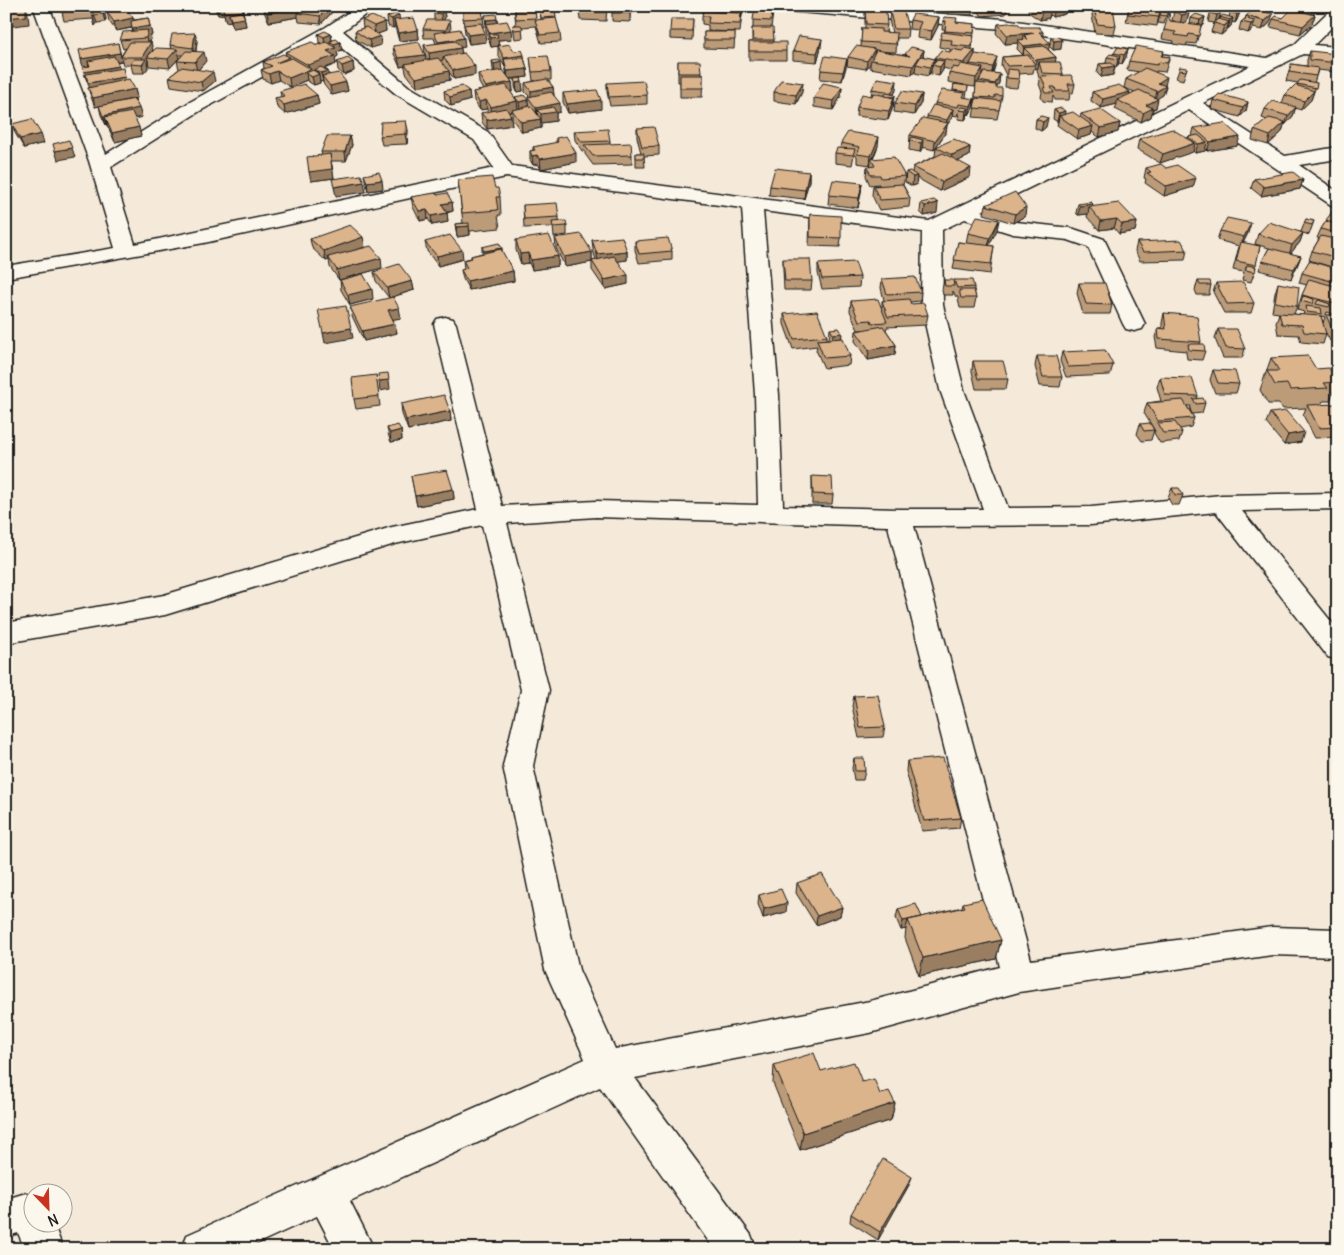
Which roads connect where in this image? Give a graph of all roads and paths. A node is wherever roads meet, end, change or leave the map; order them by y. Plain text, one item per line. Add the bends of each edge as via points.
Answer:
1 (41, 6) edge
2 (368, 6) edge
3 (793, 7) edge
4 (1338, 11) edge
5 (1020, 12) dead end
6 (1035, 29) junction
7 (332, 31) junction
8 (1300, 49) junction
9 (1338, 52) edge
10 (1269, 64) junction
11 (1189, 102) junction
12 (1338, 154) edge
13 (1282, 162) junction
14 (101, 165) junction
15 (506, 171) junction
16 (1338, 201) edge
17 (752, 203) junction
18 (963, 211) junction
19 (932, 227) junction
20 (127, 252) junction
21 (6, 272) edge
22 (444, 324) dead end
23 (1134, 324) dead end
24 (1338, 501) edge
25 (1222, 503) junction
26 (491, 515) junction
27 (771, 515) junction
28 (999, 517) junction
29 (899, 518) junction
30 (6, 633) edge
31 (1338, 650) edge
32 (1338, 943) edge
33 (1019, 977) junction
34 (606, 1067) junction
35 (325, 1193) junction
36 (22, 1213) edge
37 (6, 1218) edge
38 (37, 1232) edge
39 (44, 1249) edge
40 (201, 1249) edge
41 (355, 1249) edge
42 (737, 1249) edge

1 - 14 street
2 - 7 street
3 - 6 street
4 - 8 street
5 - 6 street
6 - 10 street
7 - 14 street via 194,107
7 - 15 street via 402,90 481,136
8 - 9 street
8 - 10 street
10 - 11 street
11 - 13 street
11 - 18 street
12 - 13 street
13 - 16 street
14 - 20 street
15 - 17 street
15 - 20 street
17 - 19 street
17 - 27 street via 767,394
18 - 19 street
18 - 23 street via 1013,228 1071,234 1097,243
19 - 28 street via 932,305 952,390
20 - 21 street
22 - 26 street
24 - 25 street
25 - 28 street via 1091,516
25 - 31 street
26 - 27 street via 596,509
26 - 30 street via 392,536 165,605
26 - 34 street via 535,690 518,766 562,970
27 - 29 street
28 - 29 street
29 - 33 street
32 - 33 street via 1272,941
33 - 34 street via 870,1017
34 - 35 street
34 - 42 street
35 - 40 street
35 - 41 street
36 - 37 street
38 - 39 street

